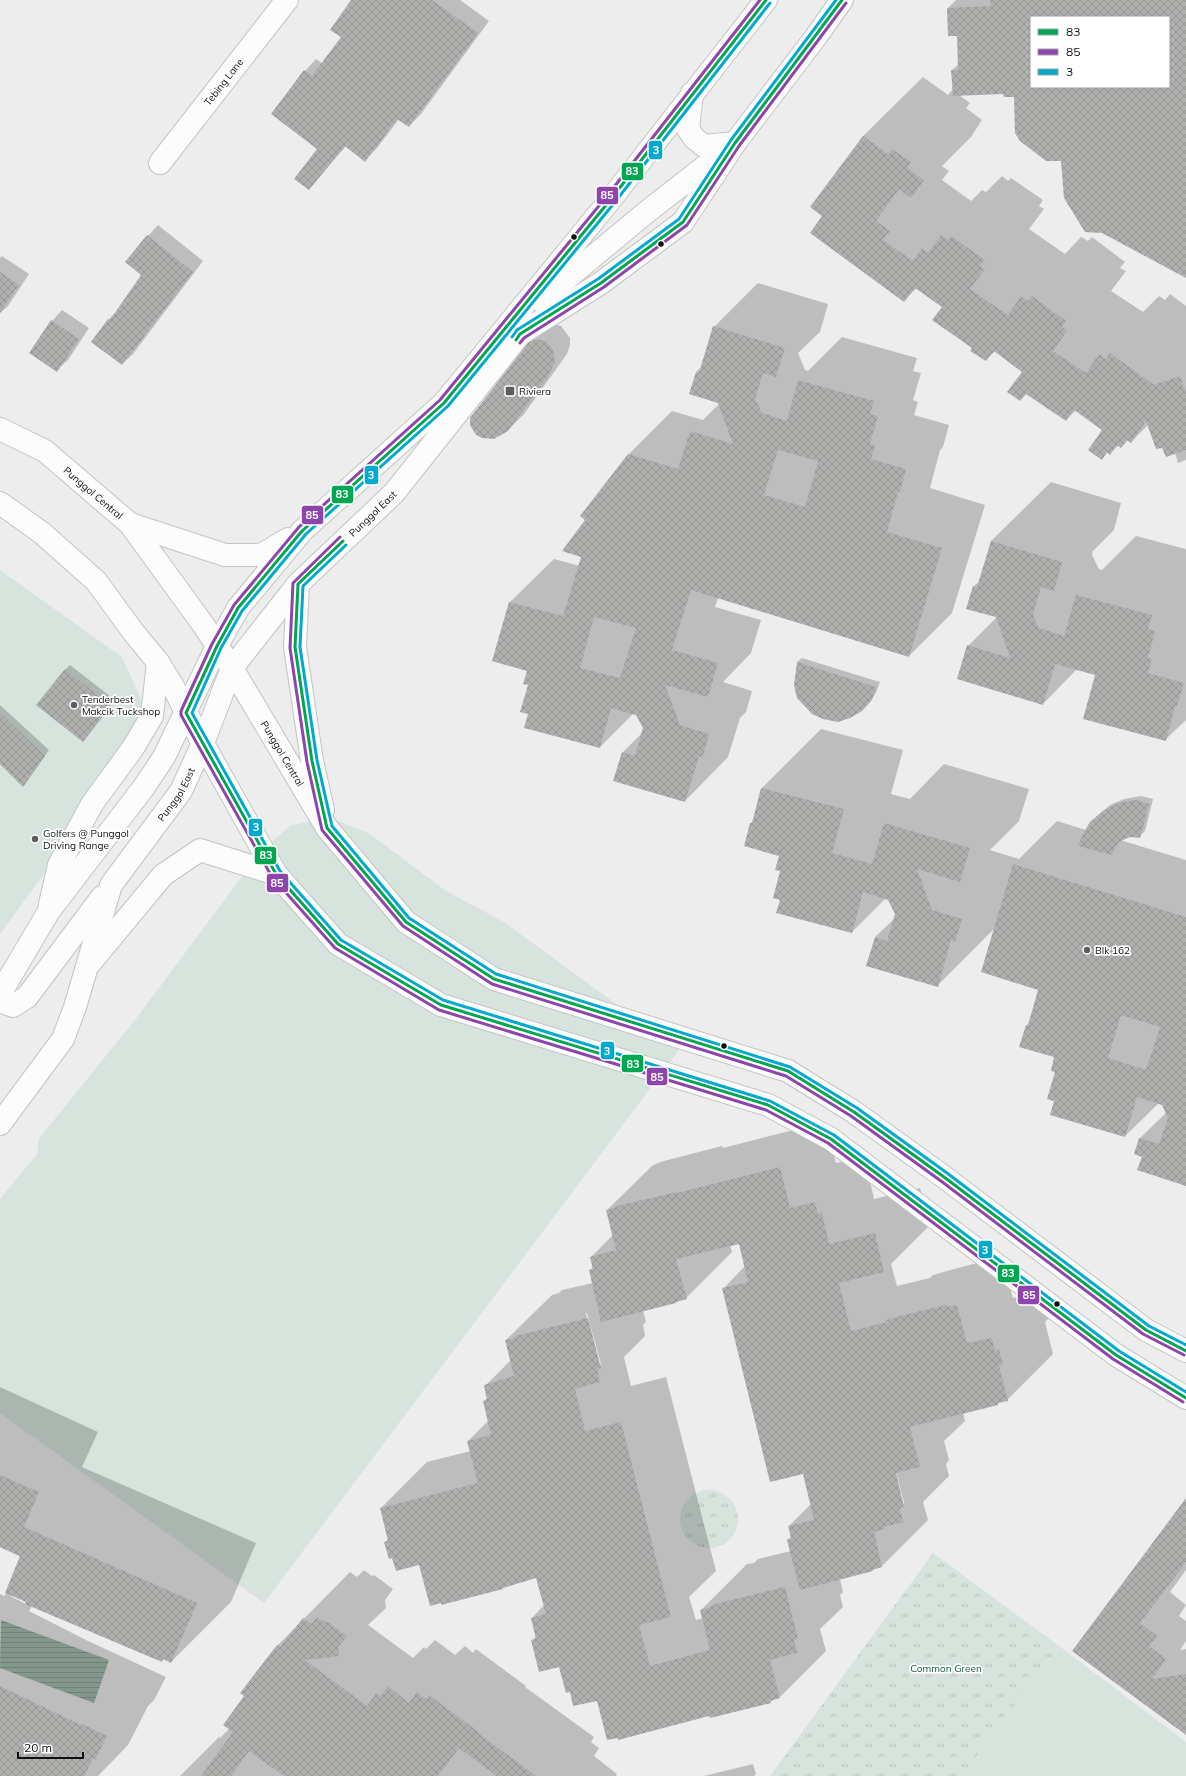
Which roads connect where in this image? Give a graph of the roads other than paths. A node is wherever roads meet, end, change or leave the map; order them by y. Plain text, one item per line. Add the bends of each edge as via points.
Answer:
1 (287, 0) edge
2 (766, 0) edge
3 (842, 0) edge
4 (692, 93) junction
5 (735, 143) junction
6 (160, 163) dead end
7 (520, 334) junction
8 (0, 428) edge
9 (0, 503) edge
10 (130, 524) junction
11 (302, 532) junction
12 (298, 584) junction
13 (217, 646) junction
14 (158, 662) junction
15 (232, 668) junction
16 (186, 713) junction
17 (203, 743) junction
18 (327, 828) junction
19 (276, 874) junction
20 (111, 885) junction
21 (49, 911) junction
22 (84, 971) junction
23 (0, 994) edge
24 (0, 1001) edge
25 (0, 1124) edge
26 (1186, 1351) edge
27 (1186, 1398) edge

1 - 6 main road, Tebing Lane
2 - 4 main road
3 - 5 main road, Punggol East
4 - 5 main road via 688,129 694,138 704,146
4 - 11 main road via 611,199 444,403
5 - 7 main road via 560,284
5 - 7 main road, Punggol East via 683,222 602,283
7 - 12 main road, Punggol East via 394,493
8 - 10 main road, Punggol Central via 45,451
9 - 14 main road via 42,533 96,581
10 - 11 main road via 226,555 261,555
10 - 13 main road, Punggol Central
11 - 13 main road via 238,608
12 - 15 main road, Punggol East
12 - 18 main road via 295,647 312,761
13 - 15 main road, Punggol Central
13 - 16 main road
14 - 16 main road
14 - 21 main road via 152,716 133,748 92,804 59,865
15 - 17 main road, Punggol East
15 - 18 main road, Punggol Central
16 - 17 main road
16 - 21 main road via 164,757 144,787
17 - 19 main road
17 - 20 main road, Punggol East via 181,791
18 - 26 main road, Punggol Central via 406,922 494,979 788,1071 854,1112 944,1177 1146,1330
19 - 22 main road via 200,850 163,875
19 - 27 main road via 338,944 441,1005 768,1105 831,1139 1116,1355
20 - 22 main road, Punggol East
20 - 24 main road via 26,997 13,1006
21 - 23 main road
22 - 25 main road, Punggol East via 75,1007 63,1039

